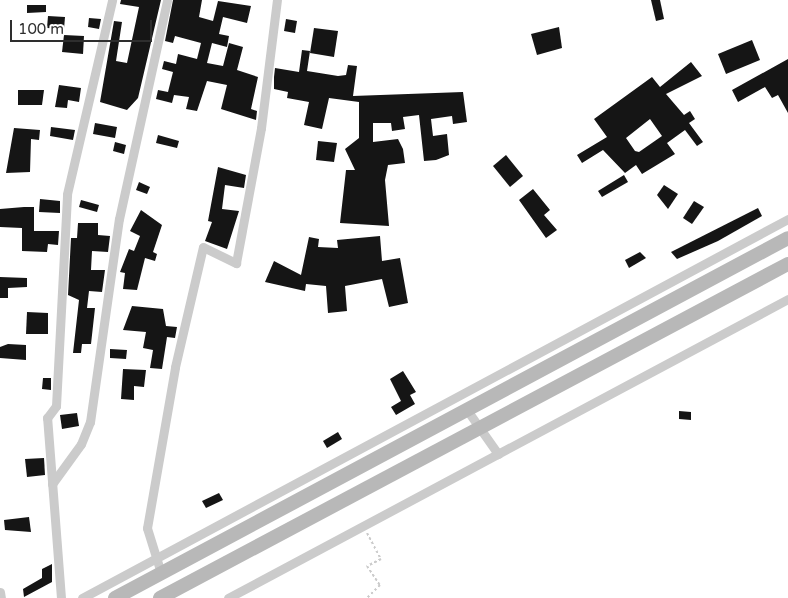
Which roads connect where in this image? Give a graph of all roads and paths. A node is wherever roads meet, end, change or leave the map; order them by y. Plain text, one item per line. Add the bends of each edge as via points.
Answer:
1 (112, 0) edge
2 (167, 0) edge
3 (277, 0) edge
4 (788, 219) edge
5 (788, 238) edge
6 (788, 264) edge
7 (788, 299) edge
8 (467, 410) junction
9 (480, 427) junction
10 (498, 454) junction
11 (52, 484) junction
12 (363, 526) junction
13 (154, 560) junction
14 (161, 574) junction
15 (0, 592) edge
16 (1, 598) edge
17 (61, 598) edge
18 (82, 598) edge
19 (115, 598) edge
20 (160, 598) edge
21 (228, 598) edge
22 (367, 598) edge

1 - 11 street via 67,194 56,406 47,418
2 - 11 street via 119,219 90,422 81,444
3 - 13 street via 261,128 236,263 203,247 175,367 147,528
4 - 13 street
5 - 8 main road
6 - 9 main road
7 - 10 street
8 - 9 street
8 - 14 main road
9 - 10 street
9 - 20 main road
10 - 12 street
11 - 17 street
12 - 21 street
12 - 22 path via 381,559 367,566 380,585
13 - 14 street
13 - 18 street
14 - 19 main road
15 - 16 street

